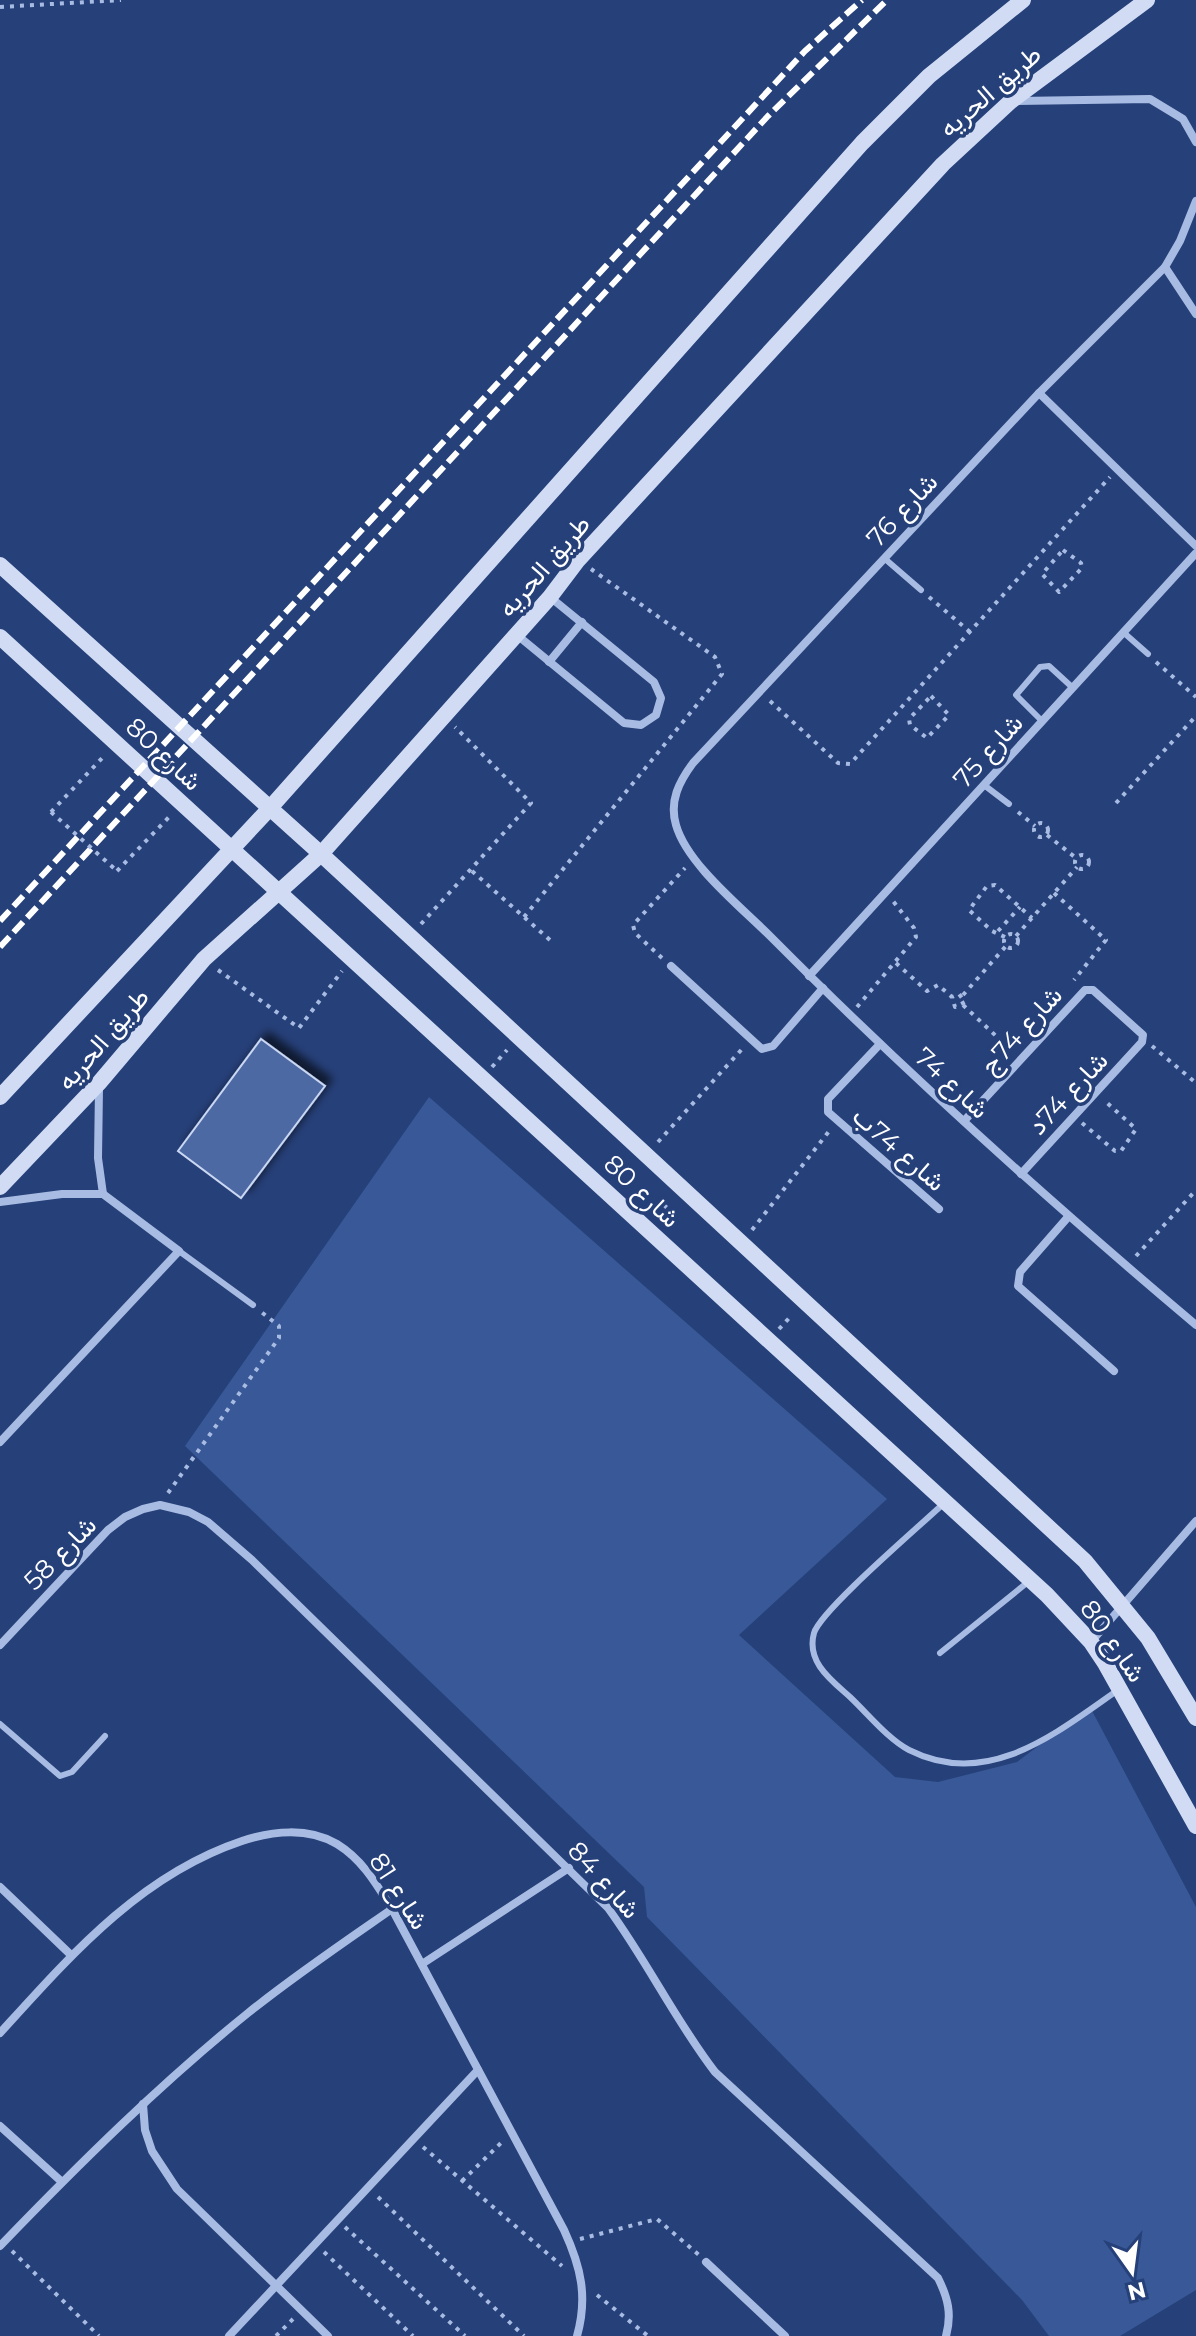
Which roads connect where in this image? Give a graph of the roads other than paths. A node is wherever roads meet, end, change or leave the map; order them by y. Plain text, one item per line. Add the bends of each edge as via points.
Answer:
1 (1023, 0) edge
2 (1147, 0) edge
3 (1011, 101) junction
4 (1196, 142) edge
5 (1196, 201) edge
6 (1165, 267) junction
7 (1196, 314) edge
8 (1039, 393) junction
9 (1196, 546) edge
10 (1196, 553) edge
11 (884, 558) junction
12 (0, 565) edge
13 (921, 590) road end
14 (550, 597) junction
15 (582, 622) junction
16 (1123, 632) junction
17 (516, 635) junction
18 (0, 637) edge
19 (1148, 654) road end
20 (549, 662) junction
21 (1073, 688) junction
22 (1042, 721) junction
23 (984, 785) junction
24 (1009, 804) road end
25 (270, 808) junction
26 (233, 849) junction
27 (321, 854) junction
28 (695, 857) joint
29 (282, 893) junction
30 (671, 966) road end
31 (809, 976) junction
32 (823, 988) junction
33 (1144, 1039) joint
34 (880, 1044) junction
35 (99, 1083) junction
36 (0, 1097) edge
37 (964, 1121) junction
38 (1021, 1174) junction
39 (0, 1187) edge
40 (103, 1194) junction
41 (0, 1202) edge
42 (939, 1209) dead end
43 (1068, 1217) junction
44 (179, 1251) junction
45 (253, 1305) road end
46 (1196, 1325) edge
47 (1114, 1371) dead end
48 (0, 1442) edge
49 (945, 1501) junction
50 (160, 1505) joint
51 (1196, 1521) edge
52 (1031, 1580) junction
53 (1124, 1604) junction
54 (1091, 1642) junction
55 (0, 1645) edge
56 (940, 1653) dead end
57 (1120, 1689) junction
58 (1196, 1718) edge
59 (0, 1724) edge
60 (105, 1736) dead end
61 (1196, 1826) edge
62 (569, 1868) junction
63 (0, 1887) edge
64 (392, 1909) junction
65 (71, 1955) junction
66 (422, 1964) junction
67 (0, 2033) edge
68 (478, 2070) junction
69 (143, 2104) junction
70 (0, 2126) edge
71 (62, 2182) junction
72 (2, 2244) edge
73 (706, 2262) road end
74 (276, 2285) junction
75 (229, 2336) edge
76 (328, 2336) edge
77 (577, 2336) edge
78 (785, 2336) edge
79 (946, 2336) edge

1 - 25 street, طريق الحريه via 929,76 862,143
2 - 3 street, طريق الحريه
3 - 4 street via 1150,99 1183,119
3 - 14 street, طريق الحريه via 943,164 578,560
5 - 6 street, شارع 76
6 - 7 street
6 - 8 street, شارع 76
8 - 9 street
8 - 11 street, شارع 76
10 - 16 street, شارع 75
11 - 13 lane
11 - 28 street, شارع 76 via 679,782 676,826
12 - 25 street, شارع 80
14 - 15 street
14 - 17 street, طريق الحريه
15 - 20 street
15 - 20 street via 654,682 661,698 656,715 641,725 624,723
16 - 19 lane
16 - 21 street, شارع 75
17 - 20 street
17 - 27 street, طريق الحريه
18 - 26 street, شارع 80
21 - 22 street, شارع 75
21 - 22 lane via 1049,666 1040,667 1016,695
22 - 23 street, شارع 75
23 - 24 lane
23 - 31 street, شارع 75
25 - 26 street, طريق الحريه
25 - 27 street, شارع 80
26 - 29 street, شارع 80
26 - 36 street, طريق الحريه
27 - 29 street, طريق الحريه
27 - 53 street, شارع 80 via 1085,1561
28 - 31 street, شارع 74
29 - 35 street, طريق الحريه via 204,959
29 - 49 street, شارع 80
30 - 32 street via 759,1048 770,1048
31 - 32 street, شارع 74
32 - 34 street, شارع 74
33 - 37 street, شارع 74ج via 1087,989
33 - 38 street, شارع 74د
34 - 37 street, شارع 74
34 - 42 street, شارع 74ب via 828,1099 828,1112
35 - 39 street, طريق الحريه
35 - 40 street via 97,1145
37 - 38 street, شارع 74
38 - 43 street, شارع 74
40 - 41 street
40 - 44 street
43 - 46 street, شارع 74
43 - 47 street via 1020,1272 1018,1286
44 - 45 lane
44 - 48 street
49 - 52 street, شارع 80
49 - 57 lane via 822,1618 812,1645 823,1673 907,1749 940,1761 974,1764 1009,1758 1041,1743
50 - 55 street, شارع 58 via 125,1517 108,1530
50 - 62 street, شارع 84 via 208,1522 252,1560
51 - 53 street
52 - 54 street, شارع 80
52 - 56 lane
53 - 54 street
53 - 58 street, شارع 80
54 - 57 street, شارع 80
57 - 61 street, شارع 80
59 - 60 lane via 60,1776 72,1772
62 - 66 street
62 - 79 street, شارع 84 via 641,1953 689,2038 715,2072 938,2278 950,2314
63 - 65 street
64 - 65 street, شارع 81 via 358,1860 335,1843 280,1832 208,1853 167,1874
64 - 66 street, شارع 81
64 - 69 street via 247,2014
65 - 67 street, شارع 81
66 - 68 street, شارع 81
68 - 74 street
68 - 77 street, شارع 81 via 570,2242 583,2284
69 - 71 street
69 - 74 street via 145,2130 163,2171
70 - 71 street
71 - 72 street
73 - 78 street
74 - 75 street
74 - 76 street

